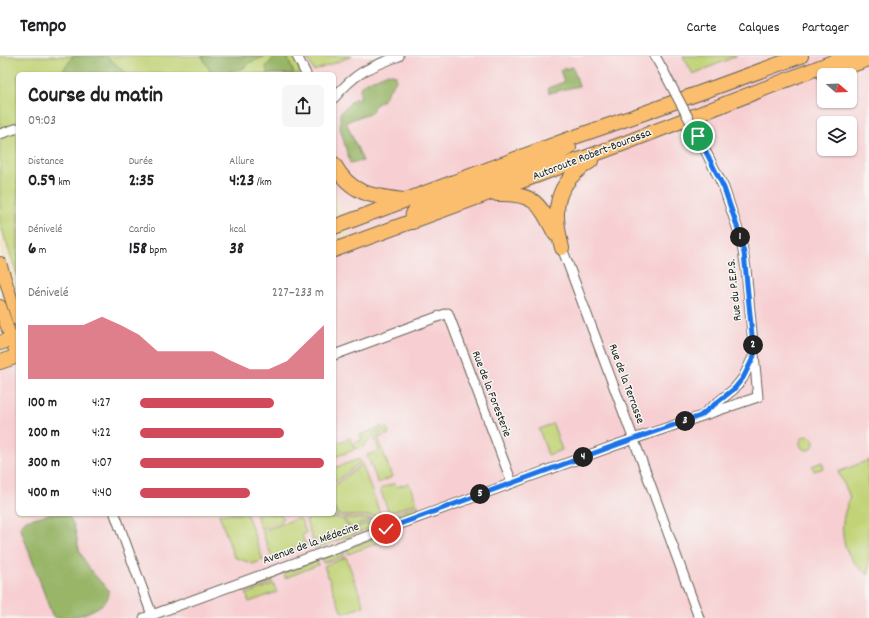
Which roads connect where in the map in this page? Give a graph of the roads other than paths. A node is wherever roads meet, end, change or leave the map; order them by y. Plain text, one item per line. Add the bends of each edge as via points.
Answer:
1 (297, 56) edge
2 (399, 56) edge
3 (655, 56) edge
4 (772, 56) edge
5 (801, 56) edge
6 (848, 56) edge
7 (869, 59) edge
8 (305, 72) edge
9 (336, 96) edge
10 (713, 108) junction
11 (647, 112) junction
12 (16, 129) edge
13 (0, 134) edge
14 (625, 143) junction
15 (336, 167) edge
16 (485, 195) junction
17 (407, 200) junction
18 (413, 222) junction
19 (336, 226) edge
20 (562, 248) junction
21 (336, 249) edge
22 (0, 263) edge
23 (0, 306) edge
24 (16, 314) edge
25 (10, 340) edge
26 (16, 352) edge
27 (336, 354) edge
28 (754, 356) junction
29 (16, 357) edge
30 (0, 362) edge
31 (758, 397) joint
32 (700, 416) junction
33 (633, 439) junction
34 (512, 482) junction
35 (116, 516) edge
36 (148, 617) edge
37 (699, 618) edge

1 - 8 street
2 - 9 street via 363,71
3 - 28 street, Rue du P.E.P.S., bridge via 724,188 741,239
4 - 11 highway
5 - 11 highway, Autoroute Robert-Bourassa
6 - 10 highway, Autoroute Robert-Bourassa
7 - 10 highway
10 - 14 highway, Autoroute Robert-Bourassa
11 - 17 highway, Autoroute Robert-Bourassa
11 - 18 highway via 529,166 417,208 412,216
12 - 13 street
14 - 16 highway, Autoroute Robert-Bourassa
14 - 20 highway via 580,168 565,183 559,196 557,210
15 - 17 highway via 343,178 359,191 376,197
16 - 18 highway, Autoroute Robert-Bourassa
16 - 20 highway via 517,194 532,200 544,213
17 - 19 highway, Autoroute Robert-Bourassa
18 - 21 highway, Autoroute Robert-Bourassa
20 - 33 street, Rue de la Terrasse
22 - 24 main road
23 - 25 main road
25 - 26 main road
27 - 34 street, Rue de la Foresterie via 448,313
28 - 31 street, Rue du P.E.P.S.
28 - 32 street via 734,389
29 - 30 highway
31 - 32 street, Avenue de la Médecine
32 - 33 street, Avenue de la Médecine
33 - 34 street, Avenue de la Médecine
33 - 37 street, Rue de la Terrasse
34 - 36 street, Avenue de la Médecine
35 - 36 street

